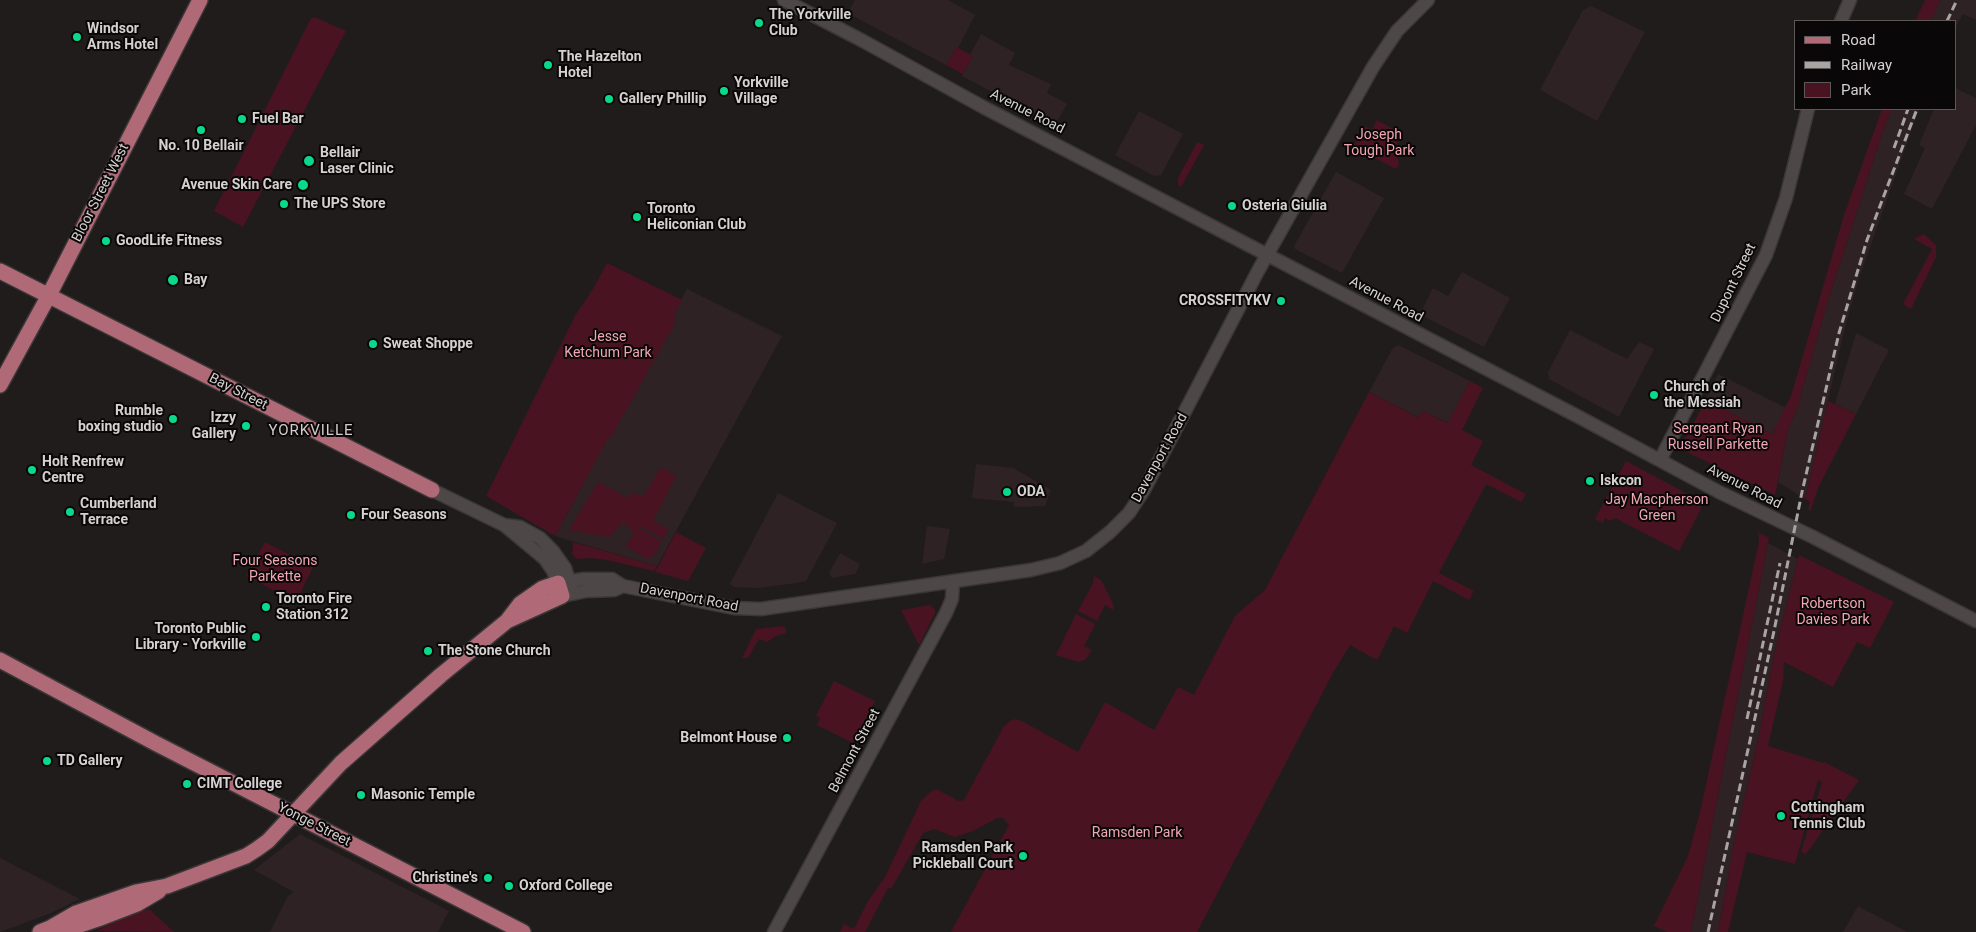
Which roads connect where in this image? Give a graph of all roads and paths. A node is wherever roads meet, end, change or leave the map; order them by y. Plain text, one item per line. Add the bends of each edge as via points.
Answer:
1 (200, 0) edge
2 (784, 0) edge
3 (1428, 0) edge
4 (1850, 0) edge
5 (1841, 20) edge
6 (1808, 110) edge
7 (1267, 254) junction
8 (0, 271) edge
9 (48, 297) junction
10 (0, 385) edge
11 (1660, 460) junction
12 (432, 490) joint
13 (953, 581) junction
14 (566, 588) junction
15 (1976, 621) edge
16 (0, 660) edge
17 (293, 813) junction
18 (45, 930) edge
19 (523, 932) edge
20 (774, 932) edge

1 - 9 main road, Bloor Street West
2 - 7 main road, Avenue Road
3 - 7 main road, Davenport Road via 1383,49
4 - 5 main road
6 - 11 main road, Dupont Street via 1786,198 1766,255
7 - 11 main road, Avenue Road
7 - 13 main road, Davenport Road via 1129,513 1086,551 1060,563
8 - 9 main road, Bay Street
9 - 10 main road, Bloor Street West
9 - 12 main road, Bay Street
11 - 15 main road, Avenue Road
12 - 14 main road, Bay Street via 504,525 545,559
13 - 14 main road, Davenport Road via 761,609 734,608 623,586 614,590
13 - 20 main road, Belmont Street via 952,599 946,613
14 - 17 main road, Davenport Road via 543,588 520,604 507,622 341,763
16 - 17 main road, Yonge Street
17 - 18 main road, Davenport Road via 268,841 246,856 166,886 136,892 76,913
17 - 19 main road, Yonge Street

